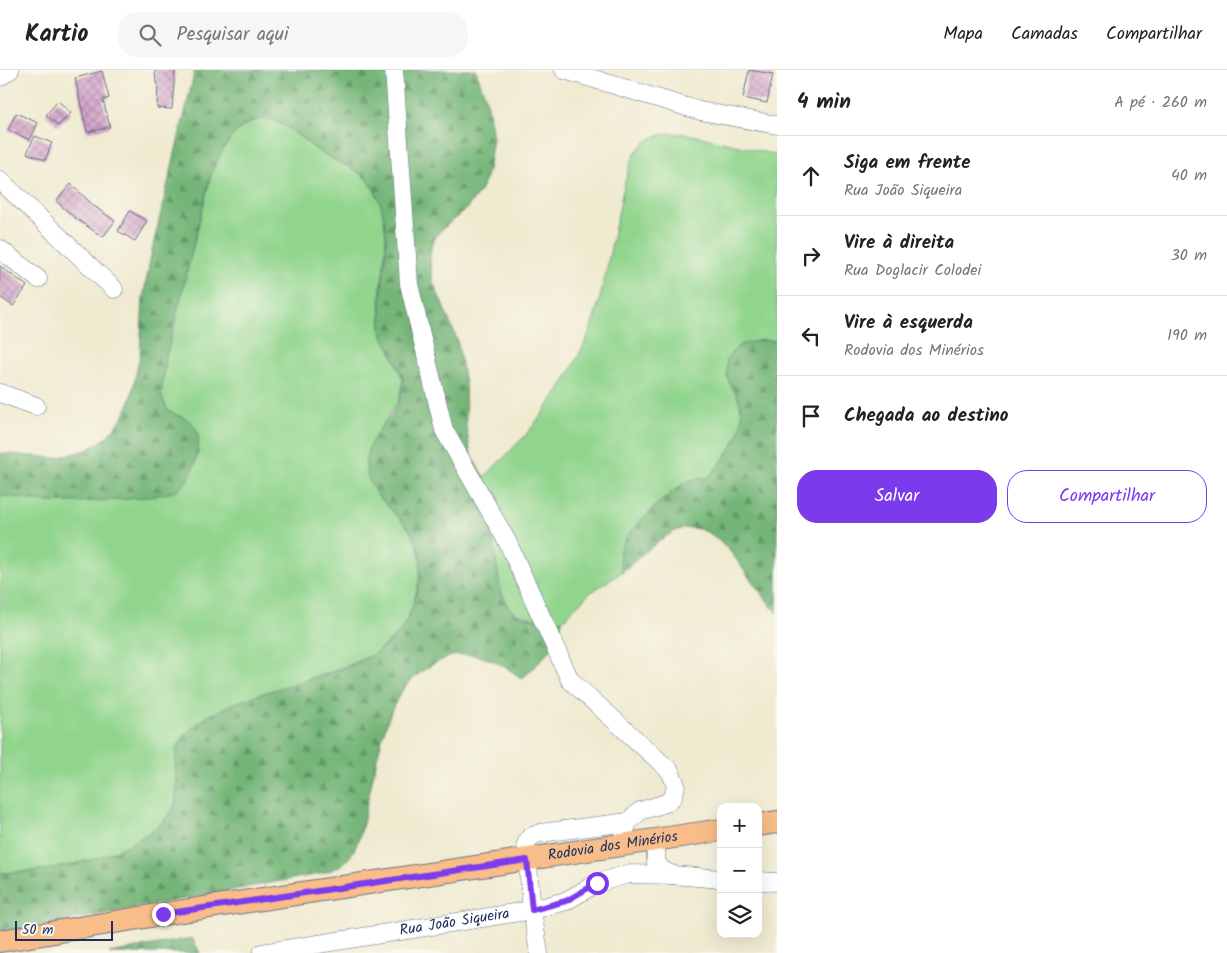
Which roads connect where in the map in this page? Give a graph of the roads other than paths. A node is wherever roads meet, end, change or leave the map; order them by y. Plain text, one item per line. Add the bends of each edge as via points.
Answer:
1 (10, 70) edge
2 (394, 70) edge
3 (564, 70) edge
4 (0, 77) edge
5 (777, 125) edge
6 (0, 180) edge
7 (0, 249) edge
8 (38, 278) dead end
9 (114, 289) dead end
10 (0, 393) edge
11 (36, 406) dead end
12 (628, 822) junction
13 (777, 822) edge
14 (762, 824) edge
15 (717, 831) edge
16 (656, 840) junction
17 (620, 847) junction
18 (527, 860) junction
19 (673, 876) junction
20 (717, 879) edge
21 (762, 881) edge
22 (777, 882) edge
23 (532, 910) junction
24 (0, 941) edge
25 (262, 953) edge
26 (539, 953) edge

1 - 4 street
2 - 12 street via 409,284 444,430 507,541 570,680 670,770 676,785 673,797 666,804 640,812
3 - 5 street via 700,111
6 - 9 street
7 - 8 street
10 - 11 street
12 - 17 street
12 - 18 street via 540,833 530,837 526,844
13 - 14 main road
15 - 16 main road, Rodovia dos Minérios
16 - 17 main road, Rodovia dos Minérios
16 - 19 street via 656,863
17 - 18 main road, Rodovia dos Minérios
18 - 23 street
18 - 24 main road, Rodovia dos Minérios
19 - 20 street, Rua João Siqueira
19 - 23 street, Rua João Siqueira via 628,874 597,883 566,901
21 - 22 street
23 - 25 street, Rua João Siqueira
23 - 26 street

